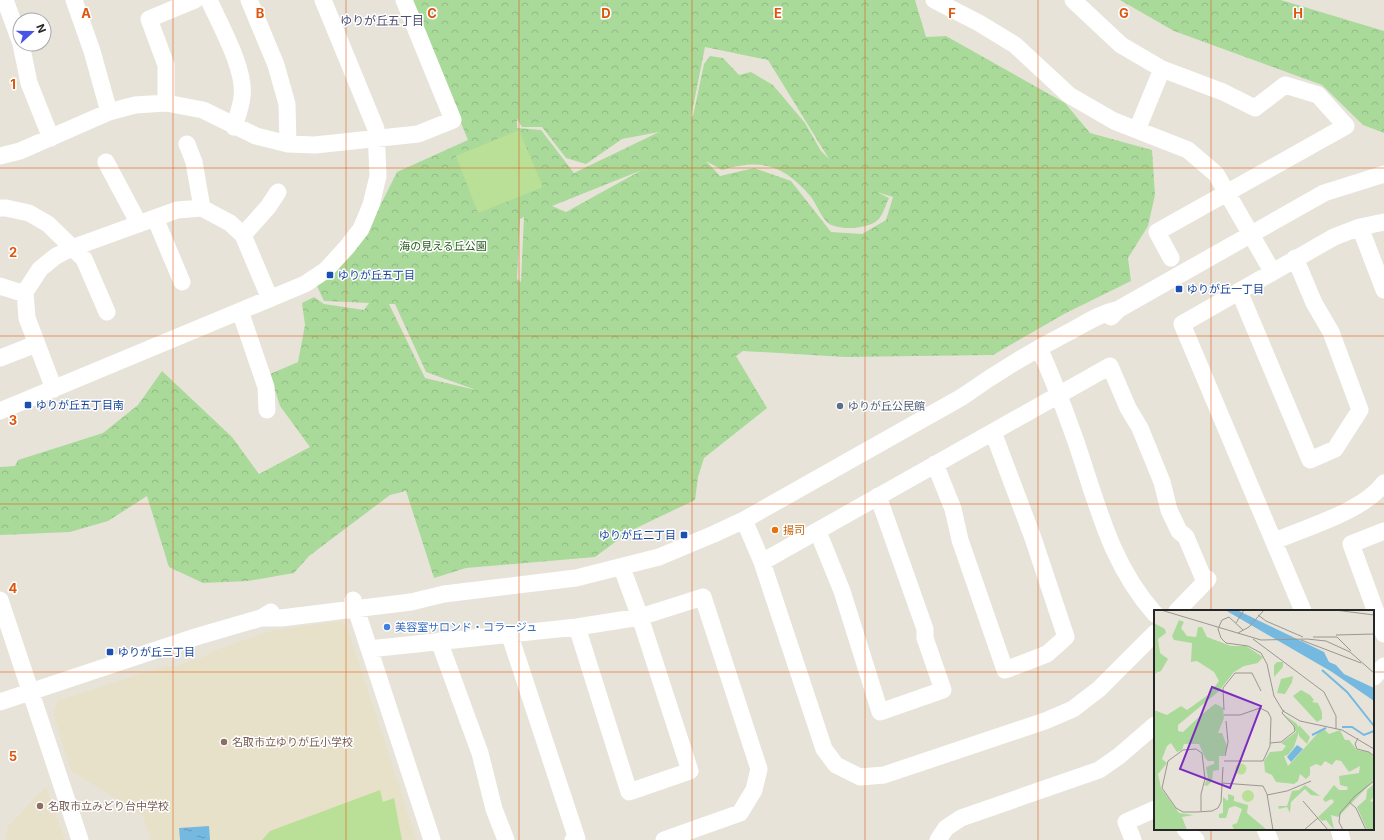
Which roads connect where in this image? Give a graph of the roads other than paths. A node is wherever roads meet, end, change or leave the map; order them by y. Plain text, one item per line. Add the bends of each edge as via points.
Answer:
1 (5, 0) edge
2 (74, 0) edge
3 (195, 0) edge
4 (209, 0) edge
5 (249, 0) edge
6 (324, 0) edge
7 (404, 0) edge
8 (934, 0) edge
9 (1072, 0) edge
10 (12, 20) edge
11 (22, 52) edge
12 (1162, 69) junction
13 (166, 103) junction
14 (109, 112) junction
15 (234, 127) junction
16 (1137, 130) junction
17 (51, 138) junction
18 (376, 138) junction
19 (188, 144) dead end
20 (288, 144) junction
21 (0, 156) edge
22 (106, 162) dead end
23 (1384, 174) edge
24 (278, 192) dead end
25 (1228, 193) junction
26 (0, 208) edge
27 (202, 208) junction
28 (155, 218) junction
29 (1384, 222) edge
30 (139, 224) junction
31 (1360, 227) junction
32 (243, 235) junction
33 (1251, 235) junction
34 (72, 248) junction
35 (1171, 258) dead end
36 (1296, 258) junction
37 (1272, 271) junction
38 (182, 282) dead end
39 (0, 286) edge
40 (1384, 290) edge
41 (1239, 291) junction
42 (25, 294) junction
43 (270, 299) junction
44 (240, 311) junction
45 (107, 312) dead end
46 (36, 344) junction
47 (1042, 353) junction
48 (0, 358) edge
49 (54, 389) junction
50 (1058, 395) junction
51 (268, 410) dead end
52 (0, 411) edge
53 (993, 432) junction
54 (935, 464) junction
55 (1384, 483) edge
56 (878, 496) junction
57 (744, 520) junction
58 (1384, 531) edge
59 (818, 532) junction
60 (1275, 541) junction
61 (762, 562) junction
62 (622, 568) junction
63 (0, 600) edge
64 (354, 604) junction
65 (1178, 610) edge
66 (1303, 610) edge
67 (1154, 613) edge
68 (640, 617) junction
69 (577, 627) junction
70 (509, 633) junction
71 (1154, 634) edge
72 (1384, 634) edge
73 (439, 641) junction
74 (369, 649) junction
75 (30, 692) junction
76 (0, 702) edge
77 (1154, 726) edge
78 (1154, 809) edge
79 (1186, 830) edge
80 (1265, 830) edge
81 (1339, 830) edge
82 (80, 840) edge
83 (432, 840) edge
84 (506, 840) edge
85 (573, 840) edge
86 (664, 840) edge
87 (938, 840) edge
88 (1133, 840) edge
89 (1196, 840) edge
90 (1270, 840) edge
91 (1342, 840) edge

1 - 10 street
2 - 14 street
3 - 13 street via 149,19 166,65
4 - 15 street via 239,68 242,97
5 - 20 street via 276,65 287,104
6 - 18 street via 376,129
7 - 18 street via 453,120 418,134
8 - 16 street via 1016,45 1069,96 1114,121
9 - 12 street via 1121,45
11 - 17 street via 29,83
12 - 16 street
12 - 25 street via 1223,92 1255,108 1285,85 1318,95 1346,126
13 - 14 street via 135,105
13 - 15 street via 203,110
14 - 17 street
15 - 20 street
16 - 25 street via 1188,150 1216,174
17 - 21 street via 20,152
18 - 20 street via 315,145
18 - 43 street via 378,176 371,205 361,229 326,270 304,284
19 - 27 street via 194,162
22 - 30 street
23 - 33 street via 1324,193
24 - 32 street
25 - 33 street
25 - 35 street via 1157,232
26 - 34 street via 29,213 48,224
27 - 28 street via 177,210
27 - 32 street via 230,223
28 - 30 street
28 - 38 street
29 - 31 street
30 - 34 street
31 - 36 street via 1334,237
31 - 40 street
32 - 43 street
33 - 37 street
33 - 47 street via 1127,304 1109,319
34 - 42 street via 56,256 40,269
34 - 45 street via 84,259
36 - 37 street
36 - 41 street via 1314,303 1331,332 1360,410 1335,449 1310,460
37 - 41 street
39 - 42 street
41 - 60 street via 1182,324
42 - 46 street via 26,318
43 - 44 street
44 - 49 street
44 - 51 street via 266,387
46 - 48 street
46 - 49 street
47 - 50 street
47 - 57 street via 995,384 962,397
49 - 52 street
50 - 53 street
50 - 65 street via 1110,366 1143,435 1162,482 1169,510 1179,531 1186,537 1207,581
50 - 67 street via 1111,545 1127,576
53 - 54 street
53 - 54 street via 1033,538 1066,637 1047,654 1005,670 960,540 953,509
54 - 56 street
55 - 60 street via 1370,498 1356,506
56 - 59 street
56 - 59 street via 925,629 925,638 943,690 880,712 842,591
57 - 61 street
57 - 62 street via 658,557
58 - 72 street via 1352,544
59 - 61 street
60 - 66 street
61 - 71 street via 824,749 836,765 860,777 884,775 1045,721 1073,709 1099,689
62 - 64 street via 576,578 444,594 414,594
62 - 68 street
63 - 75 street
64 - 74 street
64 - 75 street via 281,618 261,618 192,638
68 - 69 street
68 - 69 street via 690,771 628,792
68 - 86 street via 703,597 759,769 754,790 740,813
69 - 70 street
70 - 73 street
70 - 85 street via 577,839
73 - 74 street
73 - 84 street via 480,753 494,809
74 - 83 street
75 - 76 street
75 - 82 street
77 - 87 street via 1120,756 1099,770 961,818 946,828
78 - 88 street via 1126,822
79 - 89 street
80 - 90 street
81 - 91 street

